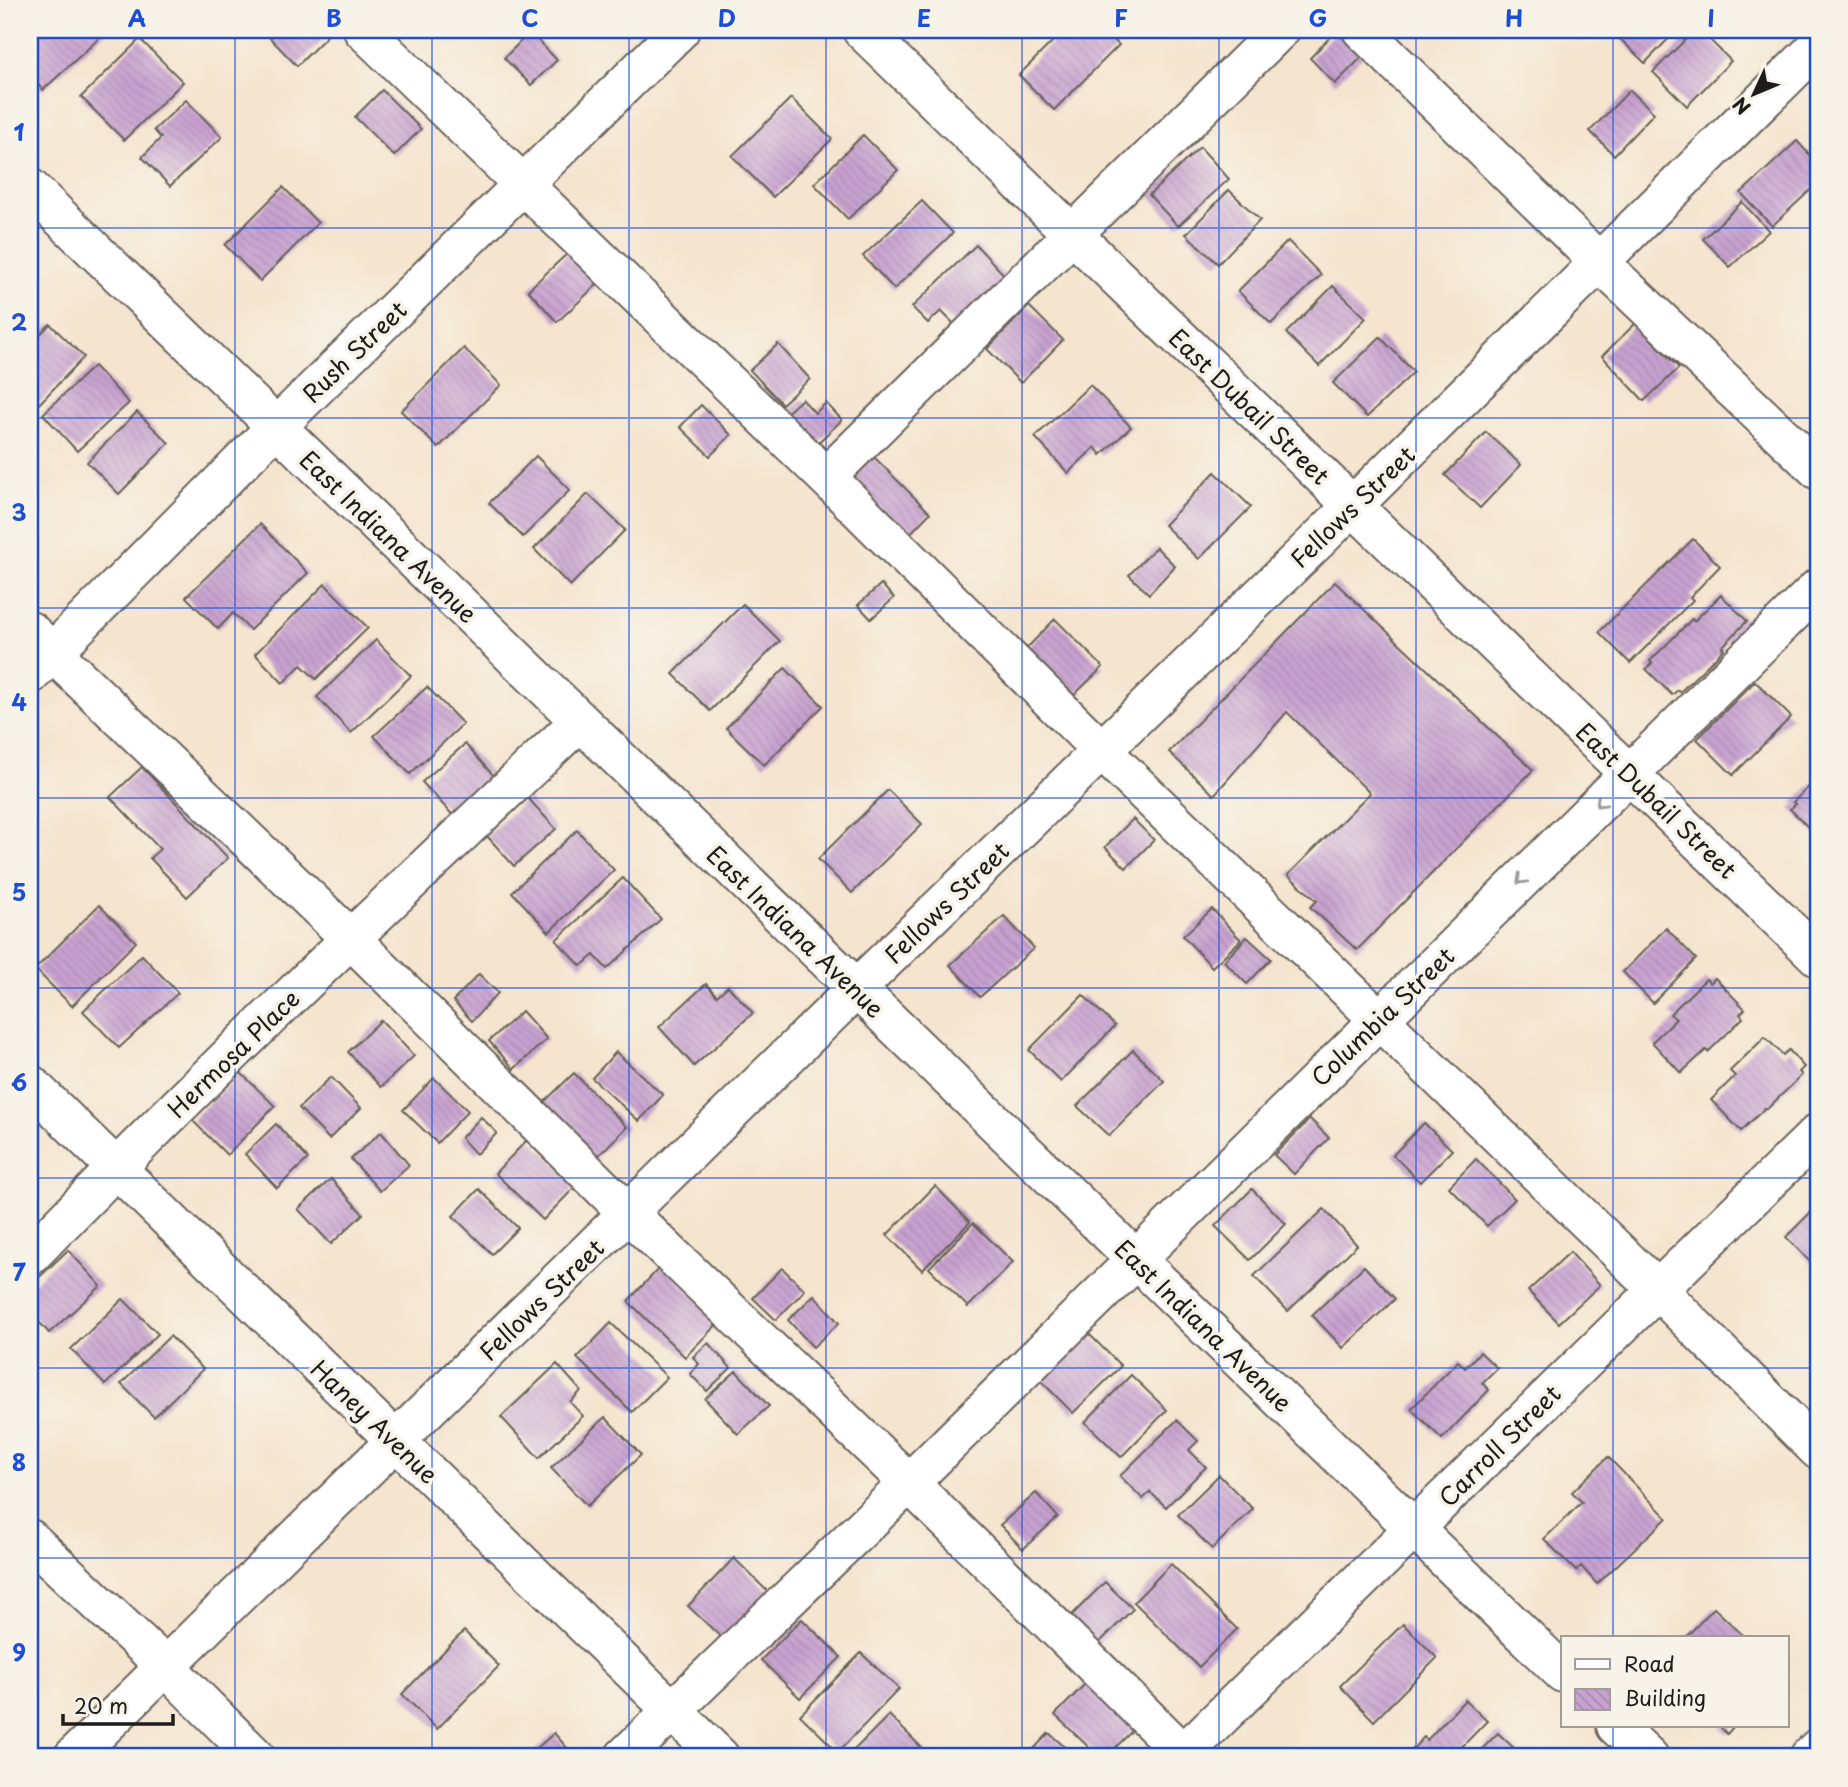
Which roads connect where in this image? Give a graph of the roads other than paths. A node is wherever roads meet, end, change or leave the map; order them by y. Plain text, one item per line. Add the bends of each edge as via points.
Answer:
1 (363, 30) edge
2 (680, 30) edge
3 (862, 30) edge
4 (1280, 30) edge
5 (1362, 30) edge
6 (1811, 45) edge
7 (522, 186) junction
8 (30, 188) edge
9 (1073, 234) junction
10 (1600, 263) junction
11 (277, 426) junction
12 (1818, 471) edge
13 (826, 477) junction
14 (1353, 506) junction
15 (1818, 588) edge
16 (37, 653) edge
17 (579, 722) junction
18 (1101, 750) junction
19 (1629, 774) junction
20 (351, 939) junction
21 (1818, 957) edge
22 (856, 989) junction
23 (1378, 1020) junction
24 (30, 1084) edge
25 (1818, 1133) edge
26 (115, 1168) junction
27 (629, 1214) junction
28 (30, 1256) edge
29 (1135, 1259) junction
30 (1657, 1289) junction
31 (396, 1441) junction
32 (1818, 1450) edge
33 (909, 1483) junction
34 (1414, 1528) junction
35 (30, 1539) edge
36 (165, 1666) junction
37 (1561, 1672) edge
38 (672, 1710) junction
39 (1618, 1728) edge
40 (1818, 1748) edge
41 (1183, 1756) edge
42 (73, 1757) edge
43 (257, 1757) edge
44 (624, 1757) edge
45 (720, 1757) edge
46 (1649, 1757) edge
47 (1809, 1757) edge

1 - 7 street
2 - 7 street, Rush Street
3 - 9 street, East Dubail Street
4 - 9 street
5 - 10 street
6 - 10 street, Fellows Street
7 - 11 street, Rush Street
7 - 13 street
8 - 11 street, East Indiana Avenue
9 - 13 street
9 - 14 street, East Dubail Street
10 - 12 street
10 - 14 street, Fellows Street
11 - 16 street, Rush Street
11 - 17 street, East Indiana Avenue
13 - 18 street
14 - 18 street, Fellows Street
14 - 19 street, East Dubail Street
15 - 19 street, Columbia Street
16 - 20 street
17 - 20 street, Hermosa Place
17 - 22 street, East Indiana Avenue
18 - 22 street, Fellows Street
18 - 23 street
19 - 21 street, East Dubail Street
19 -> 23 street, Columbia Street
20 - 26 street, Hermosa Place
20 - 27 street
22 - 27 street, Fellows Street
22 - 29 street, East Indiana Avenue
23 - 29 street, Columbia Street
23 - 30 street
24 - 26 street, Haney Avenue
25 - 30 street, Carroll Street
26 - 28 street, Hermosa Place
26 - 31 street, Haney Avenue
27 - 31 street, Fellows Street
27 - 33 street
29 - 33 street, Columbia Street
29 - 34 street, East Indiana Avenue
30 - 32 street
30 - 34 street, Carroll Street
31 - 36 street, Fellows Street
31 - 38 street, Haney Avenue
33 - 38 street, Columbia Street
33 - 41 street
34 - 37 street, East Indiana Avenue
34 - 41 street, Carroll Street
35 - 36 street
36 - 42 street, Fellows Street
36 - 43 street
38 - 44 street, Columbia Street
38 - 45 street, Haney Avenue
39 - 46 street
40 - 47 street

